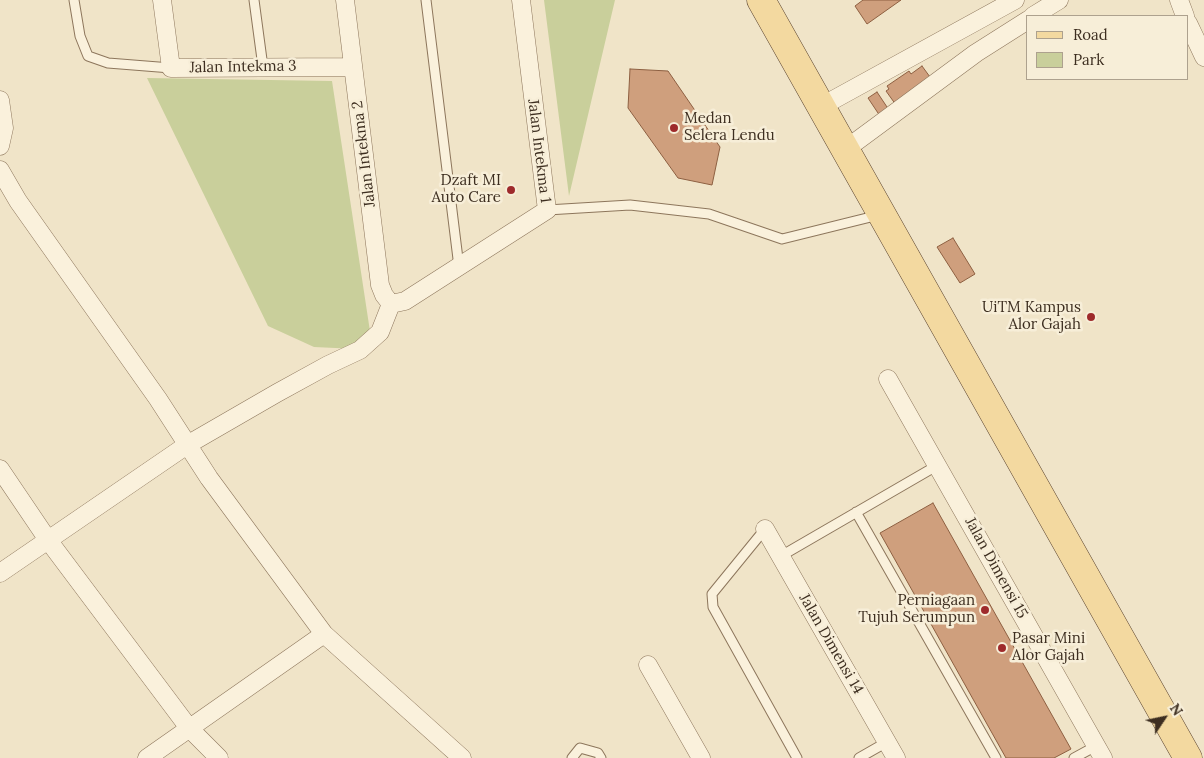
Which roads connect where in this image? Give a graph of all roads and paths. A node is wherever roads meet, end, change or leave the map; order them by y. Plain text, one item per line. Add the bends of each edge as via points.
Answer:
1 (74, 0) edge
2 (162, 0) edge
3 (254, 0) edge
4 (345, 0) edge
5 (426, 0) edge
6 (520, 0) edge
7 (761, 0) edge
8 (1015, 0) edge
9 (1059, 0) edge
10 (1179, 0) edge
11 (1035, 15) edge
12 (1185, 15) edge
13 (1026, 21) edge
14 (1189, 25) edge
15 (1204, 57) edge
16 (263, 67) junction
17 (353, 67) junction
18 (171, 68) junction
19 (0, 100) edge
20 (822, 106) junction
21 (0, 146) edge
22 (846, 149) junction
23 (0, 170) edge
24 (547, 210) junction
25 (883, 214) junction
26 (458, 267) junction
27 (391, 304) junction
28 (888, 379) dead end
29 (188, 445) junction
30 (938, 465) junction
31 (0, 469) edge
32 (856, 512) junction
33 (765, 529) joint
34 (48, 540) junction
35 (781, 556) junction
36 (0, 573) edge
37 (324, 634) junction
38 (648, 665) dead end
39 (189, 728) junction
40 (887, 742) junction
41 (1100, 752) edge
42 (147, 758) edge
43 (218, 758) edge
44 (462, 758) edge
45 (572, 758) edge
46 (601, 758) edge
47 (701, 758) edge
48 (797, 758) edge
49 (859, 758) edge
50 (896, 758) edge
51 (996, 758) edge
52 (1074, 758) edge
53 (1188, 758) edge

1 - 18 lane via 80,36 88,56 108,63
2 - 18 street, Jalan Intekma 3
3 - 16 lane
4 - 17 street, Jalan Intekma 2
5 - 26 lane
6 - 24 street, Jalan Intekma 1
7 - 20 main road
8 - 20 street
9 - 11 street
10 - 12 street
13 - 22 street via 976,53
14 - 15 street
16 - 17 street, Jalan Intekma 3
16 - 18 street, Jalan Intekma 3
17 - 27 street, Jalan Intekma 2 via 380,285
19 - 21 street via 4,128
20 - 22 main road
22 - 25 main road
23 - 29 street via 18,201
24 - 25 lane via 630,205 709,214 782,239
24 - 26 street, Jalan Intekma 1
25 - 53 main road
26 - 27 street, Jalan Intekma 1 via 405,301
27 - 29 street via 380,332 360,350
28 - 30 street, Jalan Dimensi 15
29 - 34 street
29 - 37 street via 208,478
30 - 32 lane
30 - 41 street, Jalan Dimensi 15
31 - 34 street
32 - 35 lane
32 - 51 lane
33 - 35 street, Jalan Dimensi 14
33 - 48 lane via 712,594 713,607
34 - 36 street
34 - 39 street
35 - 40 street, Jalan Dimensi 14
37 - 39 street
37 - 44 street
38 - 47 street
39 - 42 street
39 - 43 street
40 - 49 lane
40 - 50 street, Jalan Dimensi 14
41 - 52 lane
45 - 46 lane via 580,748 598,753

